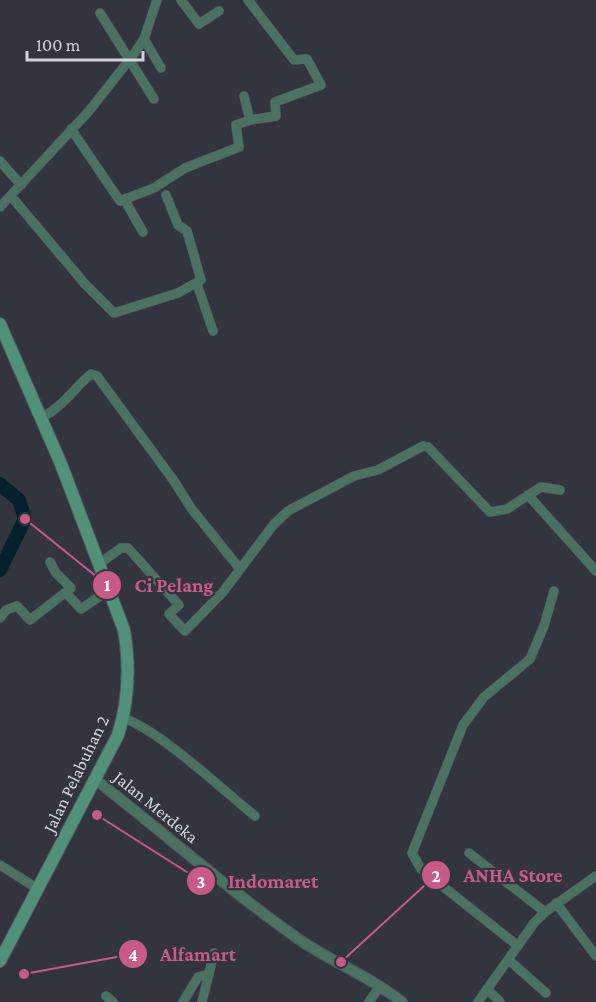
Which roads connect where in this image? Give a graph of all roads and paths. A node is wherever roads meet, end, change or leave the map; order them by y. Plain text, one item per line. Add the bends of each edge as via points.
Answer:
1 (158, 0) edge
2 (181, 0) edge
3 (248, 0) edge
4 (219, 11) dead end
5 (100, 13) dead end
6 (144, 39) junction
7 (129, 60) junction
8 (161, 68) dead end
9 (244, 96) dead end
10 (154, 99) dead end
11 (250, 120) junction
12 (71, 129) junction
13 (0, 161) edge
14 (21, 185) junction
15 (166, 195) dead end
16 (11, 196) junction
17 (124, 199) junction
18 (0, 207) edge
19 (143, 232) dead end
20 (197, 284) junction
21 (0, 324) edge
22 (213, 331) dead end
23 (41, 418) junction
24 (560, 490) dead end
25 (528, 495) junction
26 (50, 562) dead end
27 (99, 564) junction
28 (240, 569) junction
29 (596, 571) edge
30 (109, 591) junction
31 (554, 591) dead end
32 (66, 593) junction
33 (0, 618) edge
34 (123, 718) junction
35 (96, 780) junction
36 (255, 816) dead end
37 (469, 853) dead end
38 (0, 865) edge
39 (596, 876) edge
40 (38, 889) junction
41 (556, 903) junction
42 (545, 912) junction
43 (518, 946) junction
44 (214, 953) dead end
45 (596, 956) edge
46 (1, 957) edge
47 (509, 960) junction
48 (209, 974) junction
49 (380, 986) junction
50 (487, 989) junction
51 (546, 993) dead end
52 (183, 1002) edge
53 (202, 1002) edge
54 (369, 1002) edge
55 (402, 1002) edge
56 (478, 1002) edge
57 (500, 1002) edge

1 - 6 street
2 - 4 street via 199,24
3 - 11 street via 294,60 307,59 321,85 276,102 275,116
5 - 7 street
6 - 7 street
6 - 8 street
7 - 10 street
7 - 12 street
9 - 11 street
11 - 17 street via 236,124 239,147 185,168 154,188
12 - 14 street
12 - 17 street via 119,201
13 - 14 street
14 - 16 street
15 - 20 street via 178,225 187,231 202,279
16 - 18 street
16 - 20 street via 111,312
17 - 19 street
20 - 22 street
21 - 23 main road, Jalan Pelabuhan 2
23 - 27 main road, Jalan Pelabuhan 2
23 - 28 street via 60,408 75,387 92,374 97,376 191,508
24 - 25 street via 541,487
25 - 28 street via 507,509 490,512 423,446 288,511
25 - 29 street
26 - 32 street via 70,588
27 - 28 street via 128,548 179,605 169,614 185,631
27 - 30 main road, Jalan Pelabuhan 2
30 - 32 street via 81,609
30 - 34 main road, Jalan Pelabuhan 2 via 124,630 128,654
31 - 43 street via 530,659 484,697 463,725 412,854 421,869
32 - 33 street via 30,620 17,606 6,610
34 - 35 main road, Jalan Pelabuhan 2
34 - 36 street via 172,750
35 - 40 main road, Jalan Pelabuhan 2
35 - 49 street, Jalan Merdeka via 296,937
37 - 42 street
38 - 40 street
39 - 41 street
40 - 46 main road, Jalan Pelabuhan 2
41 - 42 street
41 - 45 street
42 - 43 street
43 - 47 street
44 - 48 street
47 - 50 street
47 - 51 street
48 - 52 street via 198,977
48 - 53 street
49 - 54 street
49 - 55 street, Jalan Merdeka
50 - 56 street
50 - 57 street

